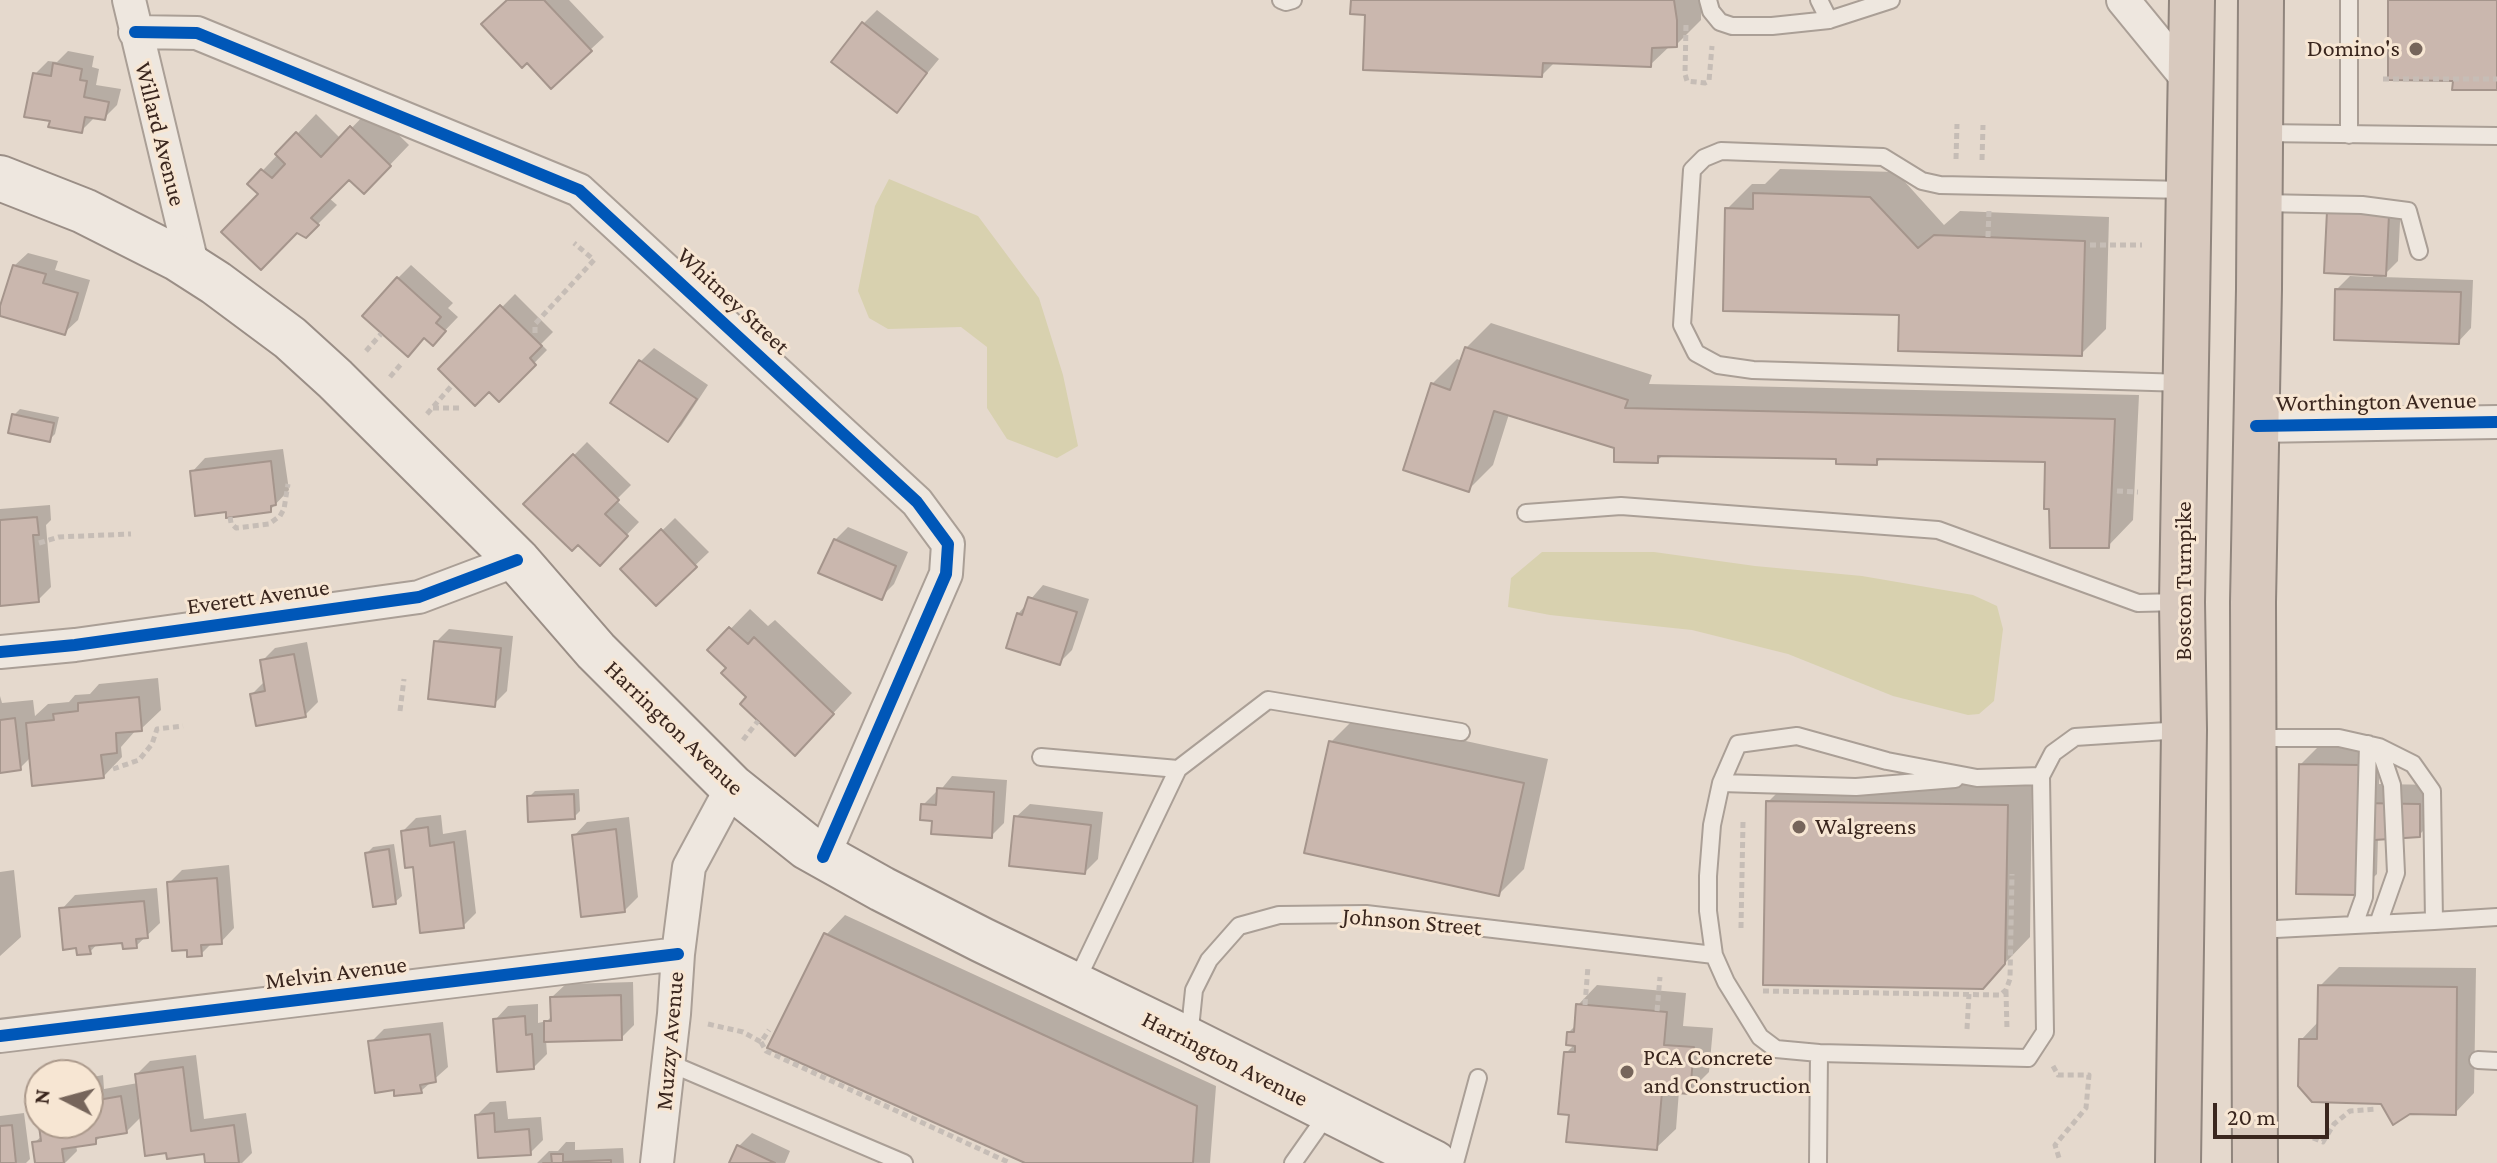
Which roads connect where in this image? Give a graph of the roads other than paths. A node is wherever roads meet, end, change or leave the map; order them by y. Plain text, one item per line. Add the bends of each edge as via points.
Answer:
1 (129, 0) edge
2 (1281, 0) edge
3 (1293, 0) edge
4 (1708, 0) edge
5 (1819, 0) edge
6 (1891, 0) edge
7 (2123, 0) edge
8 (2192, 0) edge
9 (2261, 0) edge
10 (2349, 0) edge
11 (1829, 20) junction
12 (135, 32) junction
13 (2191, 83) junction
14 (2261, 133) junction
15 (2349, 135) junction
16 (2497, 136) edge
17 (0, 178) edge
18 (2187, 190) junction
19 (2260, 203) junction
20 (2419, 251) dead end
21 (193, 268) junction
22 (2186, 383) junction
23 (2497, 422) edge
24 (2256, 426) junction
25 (1526, 513) dead end
26 (517, 560) junction
27 (2182, 602) junction
28 (0, 652) edge
29 (2184, 730) junction
30 (1461, 732) dead end
31 (2253, 738) junction
32 (2374, 745) junction
33 (1041, 757) dead end
34 (1178, 769) junction
35 (2041, 776) junction
36 (1977, 778) junction
37 (1721, 783) junction
38 (732, 787) junction
39 (823, 857) junction
40 (2497, 917) edge
41 (2434, 921) junction
42 (2378, 924) junction
43 (2354, 925) junction
44 (2254, 930) junction
45 (678, 954) junction
46 (1714, 955) junction
47 (1074, 985) junction
48 (0, 1036) edge
49 (1189, 1040) junction
50 (1819, 1053) junction
51 (2478, 1060) dead end
52 (2497, 1061) edge
53 (669, 1063) junction
54 (1478, 1078) dead end
55 (1330, 1111) junction
56 (657, 1163) edge
57 (904, 1163) edge
58 (1293, 1163) edge
59 (1434, 1163) edge
60 (1455, 1163) edge
61 (1818, 1163) edge
62 (2178, 1163) edge
63 (2255, 1163) edge

1 - 12 street, Willard Avenue
2 - 3 lane
4 - 11 lane via 1720,22 1732,26
5 - 11 lane
6 - 11 lane
7 - 13 street
8 - 13 highway, Boston Turnpike
9 - 14 highway
10 - 15 lane
12 - 21 street, Willard Avenue
12 - 39 street, Whitney Street via 197,33 579,190 917,502 948,544 946,574
13 - 18 highway, Boston Turnpike
14 - 15 lane
14 - 19 highway
15 - 16 lane
17 - 21 main road, Harrington Avenue via 84,211
18 - 22 highway, Boston Turnpike
18 - 22 lane via 1940,185 1922,181 1883,157 1721,151 1692,170 1682,325 1696,353 1718,365 1753,370
19 - 20 lane via 2408,211
19 - 24 highway
21 - 26 main road, Harrington Avenue via 290,338
22 - 27 highway, Boston Turnpike
23 - 24 street, Worthington Avenue
24 - 31 highway
25 - 27 lane via 1621,506 1938,530 2138,603
26 - 28 street, Everett Avenue via 419,597
26 - 38 main road, Harrington Avenue via 596,651
27 - 29 highway, Boston Turnpike
29 - 35 lane via 2075,737 2053,753
29 - 62 highway, Boston Turnpike
30 - 34 lane via 1268,700
31 - 32 lane via 2339,738
31 - 44 highway
32 - 41 lane via 2413,764 2432,791
32 - 42 lane via 2392,785 2396,873
32 - 43 lane via 2364,897
33 - 34 lane
34 - 47 lane
35 - 36 lane
35 - 50 lane via 2045,1032 2028,1058
36 - 37 lane via 1856,787
36 - 37 lane via 1797,736 1738,744
37 - 46 lane via 1708,876
38 - 39 main road, Harrington Avenue
38 - 45 street, Muzzy Avenue via 689,867
39 - 47 main road, Harrington Avenue
40 - 41 lane
41 - 42 lane
42 - 43 lane
43 - 44 lane
44 - 63 highway
45 - 48 street, Melvin Avenue
45 - 53 street, Muzzy Avenue
46 - 49 lane, Johnson Street via 1366,914 1279,915 1239,926 1209,960 1194,990
46 - 50 lane via 1760,1037 1776,1049
47 - 49 main road, Harrington Avenue
49 - 55 main road, Harrington Avenue
50 - 61 lane
51 - 52 lane
53 - 56 street, Muzzy Avenue
53 - 57 lane
54 - 60 lane
55 - 58 lane
55 - 59 main road, Harrington Avenue

